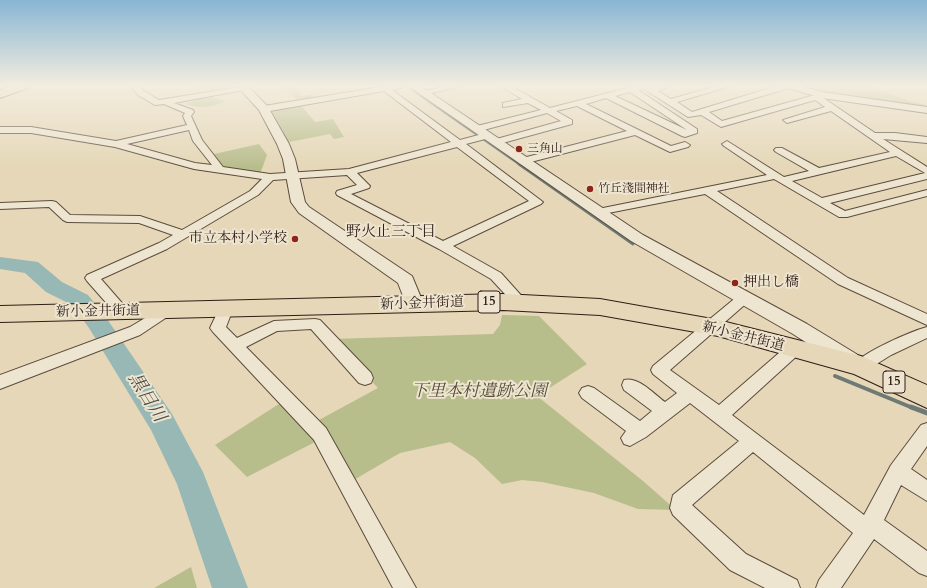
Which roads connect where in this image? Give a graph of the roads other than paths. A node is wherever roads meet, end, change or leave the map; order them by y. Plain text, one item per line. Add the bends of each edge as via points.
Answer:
1 (190, 112) edge
2 (266, 112) edge
3 (417, 112) edge
4 (449, 112) edge
5 (542, 112) edge
6 (552, 112) edge
7 (597, 112) edge
8 (641, 112) edge
9 (666, 112) edge
10 (687, 112) edge
11 (701, 112) edge
12 (703, 112) edge
13 (763, 112) edge
14 (815, 112) edge
15 (838, 112) edge
16 (787, 120) dead end
17 (191, 127) junction
18 (0, 130) edge
19 (635, 132) junction
20 (483, 136) junction
21 (873, 136) junction
22 (927, 140) edge
23 (458, 143) junction
24 (116, 144) junction
25 (727, 144) dead end
26 (685, 145) dead end
27 (779, 150) dead end
28 (898, 153) junction
29 (523, 161) junction
30 (218, 169) junction
31 (927, 171) edge
32 (349, 172) junction
33 (818, 172) junction
34 (292, 174) junction
35 (270, 177) junction
36 (780, 178) junction
37 (709, 190) junction
38 (927, 193) edge
39 (820, 202) junction
40 (0, 206) edge
41 (598, 212) junction
42 (182, 234) junction
43 (443, 246) junction
44 (744, 298) junction
45 (520, 302) junction
46 (416, 304) junction
47 (226, 309) junction
48 (116, 311) junction
49 (165, 311) junction
50 (0, 314) edge
51 (927, 320) edge
52 (710, 327) junction
53 (923, 337) edge
54 (236, 346) junction
55 (793, 350) junction
56 (861, 366) junction
57 (365, 378) dead end
58 (0, 382) edge
59 (630, 385) dead end
60 (588, 393) dead end
61 (690, 393) junction
62 (927, 397) edge
63 (665, 411) junction
64 (720, 415) junction
65 (927, 432) edge
66 (753, 440) junction
67 (898, 471) junction
68 (927, 491) edge
69 (869, 527) junction
70 (927, 565) edge
71 (405, 588) edge
72 (789, 588) edge
73 (827, 588) edge

1 - 17 street via 187,116
2 - 34 street via 283,144
3 - 23 street
4 - 20 street
5 - 20 street
6 - 20 street via 569,122
7 - 19 street
8 - 9 street via 685,134 694,131
10 - 11 street via 691,115
12 - 13 street via 721,124
14 - 16 street
15 - 21 street
17 - 24 street
17 - 30 street
18 - 24 street via 31,130
19 - 26 street via 670,149
19 - 29 street
20 - 23 street
20 - 29 street
21 - 22 street
21 - 28 street
23 - 32 street
23 - 43 street via 537,202
24 - 30 street via 168,160
25 - 36 street
27 - 33 street
28 - 31 street
28 - 33 street
29 - 41 street
30 - 35 street
31 - 39 street
32 - 34 street
32 - 43 street via 365,186 341,193
33 - 36 street
34 - 35 street
34 - 46 street via 298,202 304,210 406,280
35 - 42 street via 254,193
36 - 37 street
36 - 39 street
37 - 41 street
37 - 51 street via 843,282
38 - 39 street via 843,215
40 - 42 street via 52,204 67,218 140,220
41 - 44 street via 660,252
42 - 48 street via 92,278
43 - 45 street via 496,276
44 - 52 street
44 - 56 street
45 - 46 main road, 新小金井街道 / 15
45 - 52 main road, 新小金井街道 / 15 via 600,307
46 - 47 main road, 新小金井街道 / 15
47 - 49 main road, 新小金井街道 / 15
47 - 54 street via 218,328
48 - 49 main road, 新小金井街道 / 15
48 - 50 main road, 新小金井街道 / 15
49 - 58 street via 135,331
52 - 55 main road, 新小金井街道 / 15
52 - 61 street via 659,370
53 - 56 street via 880,354
54 - 57 street via 274,326 315,324
54 - 71 street via 320,434
55 - 56 main road, 新小金井街道 / 15
55 - 64 street
56 - 62 main road, 新小金井街道 / 15
59 - 63 street
60 - 63 street via 635,435
61 - 63 street
61 - 64 street
64 - 66 street
65 - 67 street
66 - 69 street
66 - 72 street via 680,502 680,508 738,562
67 - 68 street
67 - 69 street
69 - 70 street
69 - 73 street

